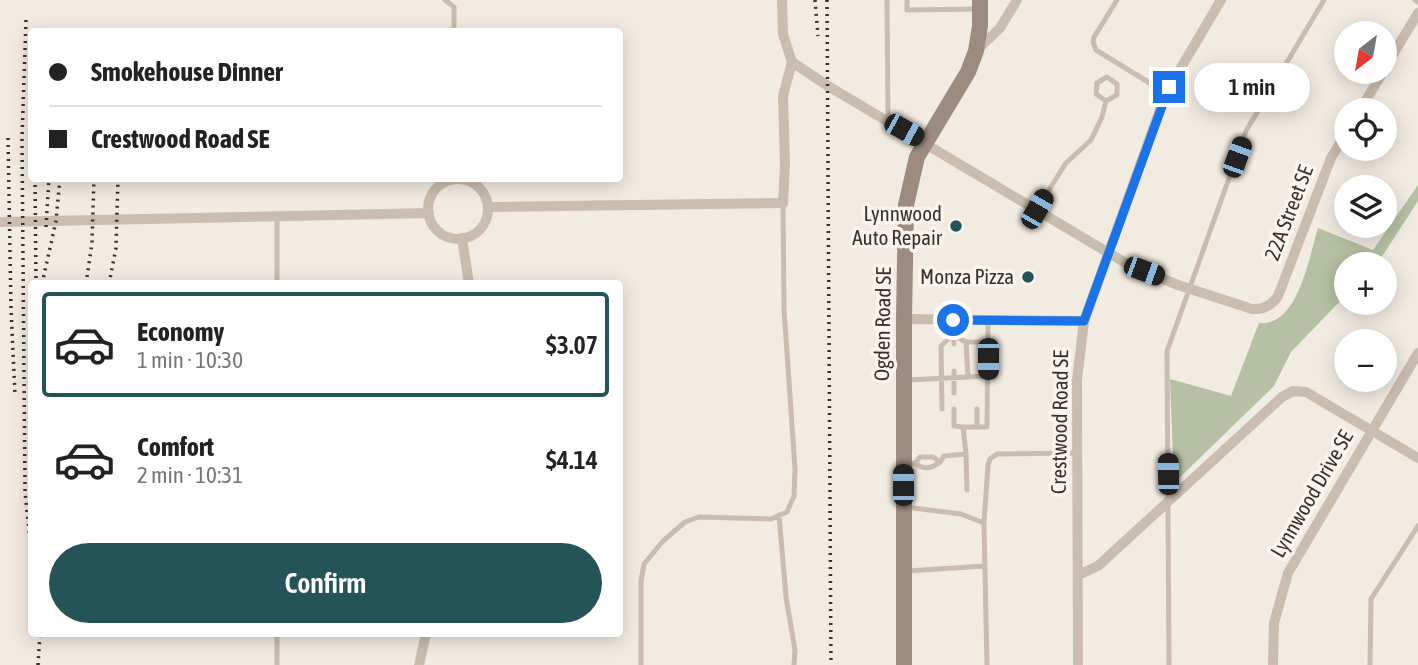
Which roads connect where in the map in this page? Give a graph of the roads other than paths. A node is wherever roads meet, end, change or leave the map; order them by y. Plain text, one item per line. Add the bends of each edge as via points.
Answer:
1 (444, 0) edge
2 (782, 0) edge
3 (887, 0) edge
4 (906, 0) edge
5 (955, 0) edge
6 (1017, 0) edge
7 (1117, 0) edge
8 (1220, 0) edge
9 (1324, 0) edge
10 (454, 4) edge
11 (980, 5) edge
12 (955, 10) junction
13 (1418, 13) edge
14 (454, 28) edge
15 (1397, 49) edge
16 (976, 51) junction
17 (792, 62) junction
18 (1166, 93) junction
19 (1106, 101) junction
20 (888, 121) junction
21 (925, 142) junction
22 (1334, 155) edge
23 (447, 182) edge
24 (472, 182) edge
25 (783, 203) junction
26 (488, 207) junction
27 (1037, 209) junction
28 (429, 213) junction
29 (277, 217) junction
30 (0, 222) edge
31 (462, 238) junction
32 (1110, 253) junction
33 (277, 280) edge
34 (468, 280) edge
35 (1189, 288) junction
36 (904, 320) junction
37 (953, 320) junction
38 (988, 320) junction
39 (1084, 321) junction
40 (953, 334) junction
41 (967, 342) junction
42 (988, 342) junction
43 (954, 344) dead end
44 (1418, 353) edge
45 (954, 375) junction
46 (988, 376) junction
47 (968, 377) junction
48 (978, 377) junction
49 (940, 379) junction
50 (903, 380) junction
51 (977, 387) dead end
52 (954, 393) dead end
53 (942, 409) dead end
54 (954, 409) dead end
55 (977, 409) dead end
56 (963, 427) junction
57 (977, 427) junction
58 (1372, 430) junction
59 (943, 447) dead end
60 (1077, 453) junction
61 (965, 454) junction
62 (944, 456) junction
63 (1418, 458) edge
64 (909, 463) junction
65 (967, 490) dead end
66 (1168, 501) junction
67 (903, 507) junction
68 (779, 515) junction
69 (984, 523) junction
70 (1418, 526) edge
71 (985, 566) junction
72 (903, 571) junction
73 (1078, 575) junction
74 (277, 637) edge
75 (425, 637) edge
76 (277, 665) edge
77 (419, 665) edge
78 (641, 665) edge
79 (794, 665) edge
80 (904, 665) edge
81 (987, 665) edge
82 (1078, 665) edge
83 (1169, 665) edge
84 (1273, 665) edge
85 (1370, 665) edge

1 - 10 lane
2 - 17 street via 783,34
3 - 20 lane
4 - 12 lane via 907,10
5 - 12 lane
6 - 16 street via 1000,28
7 - 18 lane via 1094,37 1096,50
8 - 18 street, Crestwood Road SE
9 - 35 lane via 1246,131
10 - 14 lane
11 - 12 lane
11 - 16 street, Ogden Road SE
13 - 15 street
16 - 21 street, Ogden Road SE
17 - 20 street
17 - 25 street via 783,96
18 - 32 street, Crestwood Road SE
19 - 19 lane via 1117,95 1117,83 1107,77 1097,83 1097,94
19 - 27 lane via 1091,140 1066,163
20 - 21 street
21 - 27 street
21 - 36 street, Ogden Road SE via 912,172 906,205
22 - 35 street, 22A Street SE via 1278,296 1268,306 1252,309
23 - 28 street via 434,192
24 - 26 street via 484,193
25 - 26 street
25 - 68 lane via 783,309 794,496 787,512
26 - 31 street via 485,223
27 - 32 street
28 - 29 street
28 - 31 street via 442,233
29 - 30 street
29 - 33 lane
31 - 34 street
32 - 35 street
32 - 39 street, Crestwood Road SE
35 - 66 lane via 1167,351
36 - 37 street
36 - 50 street, Ogden Road SE
37 - 38 street
37 - 40 lane
38 - 39 street
38 - 42 lane
39 - 60 street, Crestwood Road SE via 1077,380
40 - 41 lane
40 - 43 lane
40 - 49 lane via 941,346
41 - 42 lane
41 - 47 lane
42 - 46 lane
44 - 58 street, Lynnwood Drive SE
45 - 47 lane
45 - 49 lane
45 - 52 lane
46 - 48 lane
46 - 57 lane via 988,426
47 - 48 lane
48 - 51 lane
49 - 50 lane
49 - 53 lane
50 - 64 street, Ogden Road SE
54 - 56 lane via 954,426
55 - 57 lane
56 - 57 lane
56 - 61 lane
58 - 63 street
58 - 66 street via 1306,392 1293,391
58 - 84 street, Lynnwood Drive SE via 1288,573 1274,623
59 - 62 lane
60 - 69 lane via 997,454 990,459
60 - 73 street, Crestwood Road SE
61 - 62 lane
61 - 65 lane
62 - 64 lane via 933,468
64 - 67 street, Ogden Road SE
66 - 73 street via 1098,565
66 - 83 lane
67 - 69 lane via 961,514
67 - 72 street, Ogden Road SE
68 - 78 lane via 771,519 699,517 663,541 644,564
68 - 79 lane
69 - 71 lane
70 - 85 lane via 1371,599
71 - 72 lane
71 - 81 lane
72 - 80 street, Ogden Road SE
73 - 82 street, Crestwood Road SE
74 - 76 lane
75 - 77 street

